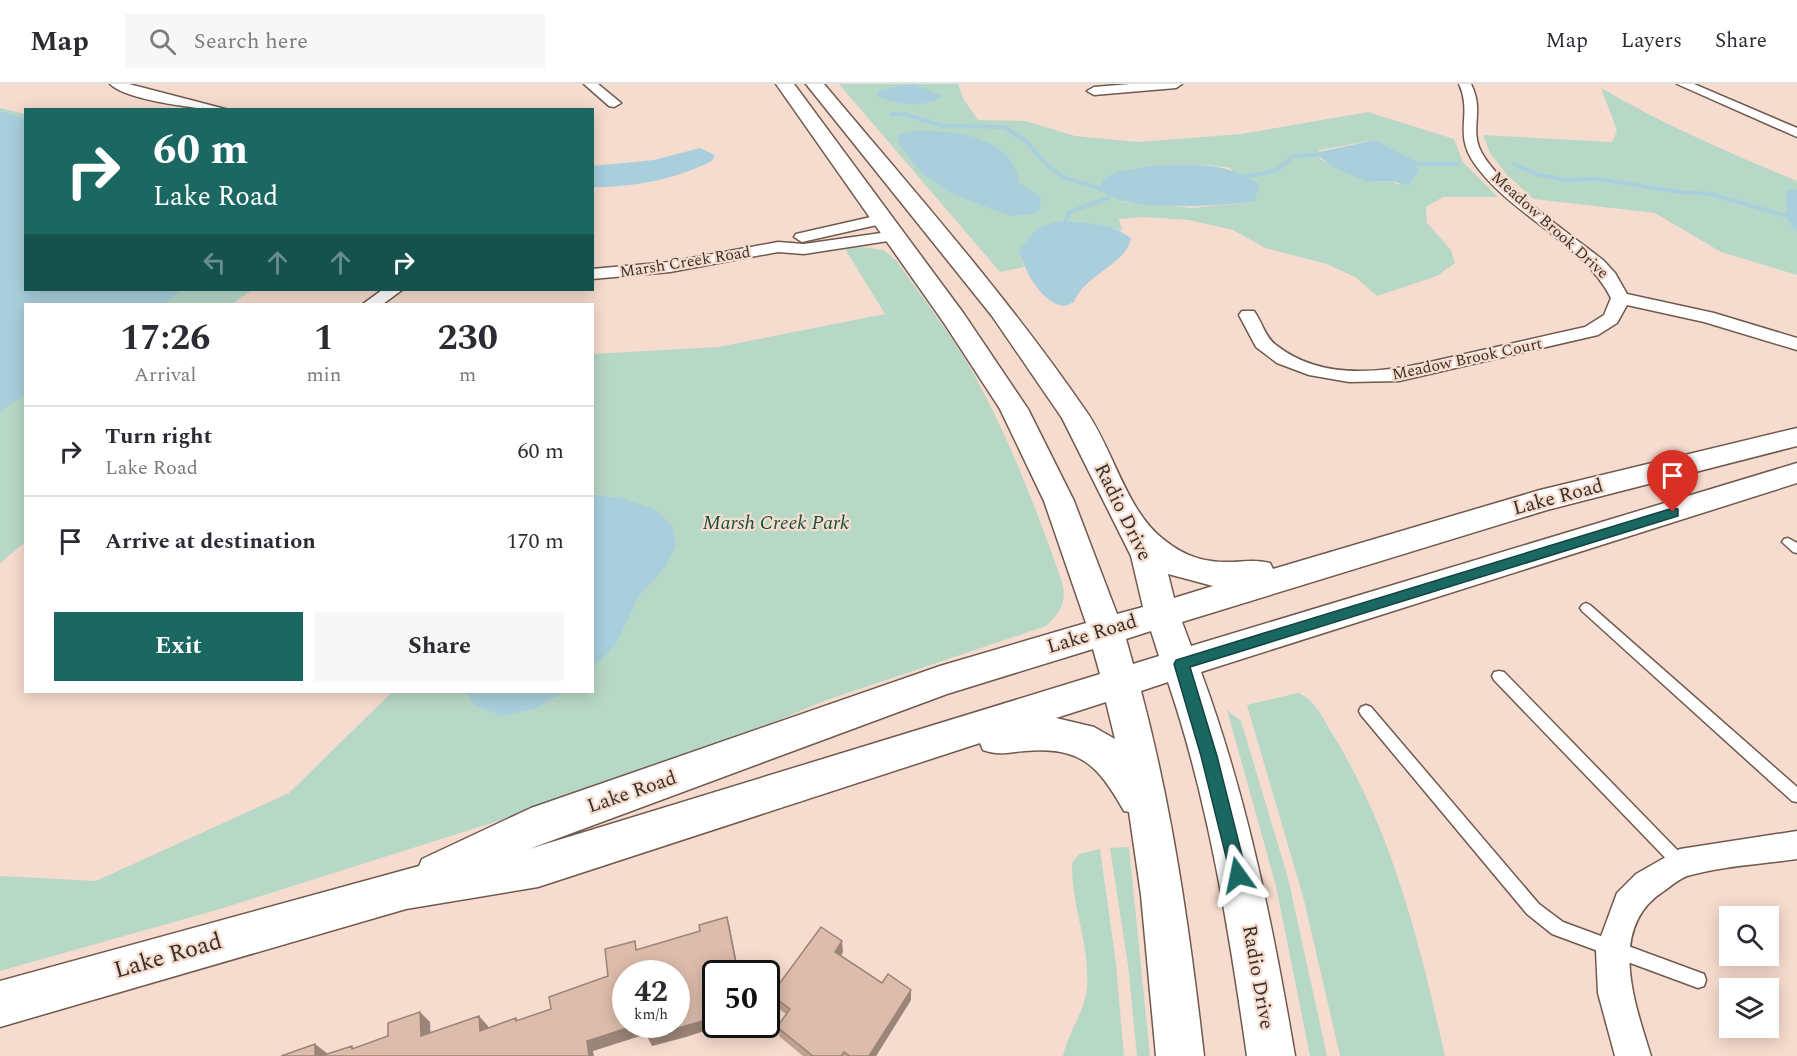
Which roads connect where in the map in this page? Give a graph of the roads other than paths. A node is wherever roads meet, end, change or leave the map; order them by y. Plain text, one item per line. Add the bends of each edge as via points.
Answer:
1 (116, 84) edge
2 (590, 84) edge
3 (785, 84) edge
4 (814, 84) edge
5 (1176, 84) edge
6 (1465, 84) edge
7 (1683, 84) edge
8 (1094, 91) dead end
9 (614, 103) dead end
10 (212, 108) edge
11 (1797, 133) edge
12 (890, 227) junction
13 (594, 274) edge
14 (392, 291) edge
15 (1620, 298) junction
16 (374, 303) edge
17 (1248, 315) dead end
18 (1797, 344) edge
19 (1797, 437) edge
20 (1797, 473) edge
21 (1136, 534) junction
22 (1329, 564) junction
23 (1586, 608) dead end
24 (1164, 613) junction
25 (1105, 630) junction
26 (1182, 664) junction
27 (1500, 676) dead end
28 (1119, 683) junction
29 (1366, 711) dead end
30 (806, 783) junction
31 (1797, 796) edge
32 (1151, 831) junction
33 (1797, 845) edge
34 (1680, 863) junction
35 (406, 889) junction
36 (1612, 950) junction
37 (1698, 980) dead end
38 (0, 1004) edge
39 (1180, 1056) edge
40 (1271, 1056) edge
41 (1633, 1056) edge

1 - 10 street
2 - 9 street
3 - 12 main road
4 - 21 main road, Radio Drive via 1008,321 1076,417
5 - 8 street
6 - 15 street, Meadow Brook Drive via 1474,101 1469,138 1477,156 1497,179 1598,264 1610,277
7 - 11 street
12 - 13 street, Marsh Creek Road via 804,249 778,247 670,267
12 - 25 main road via 994,378 1024,430 1067,522
14 - 16 street
15 - 17 street, Meadow Brook Court via 1614,317 1591,331 1380,377 1334,375 1285,359 1269,349
15 - 18 street, Meadow Brook Drive via 1718,319
19 - 22 main road, Lake Road via 1540,501
20 - 26 main road, Lake Road
21 - 22 main road via 1187,572 1231,576
21 - 24 main road, Radio Drive via 1147,556
22 - 24 main road, Lake Road
23 - 31 lane
24 - 25 main road, Lake Road
24 - 26 main road, Radio Drive
25 - 28 main road
25 - 35 main road, Lake Road via 940,681 531,827
26 - 28 main road, Lake Road
26 - 40 main road, Radio Drive via 1234,853
27 - 34 lane
28 - 30 main road, Lake Road
28 - 32 main road
29 - 36 lane via 1533,909 1558,928
30 - 32 main road via 1013,736 1063,733 1086,740 1112,759 1134,790
30 - 35 main road, Lake Road via 538,867
32 - 39 main road
33 - 34 street
34 - 36 street via 1647,884 1628,904
35 - 38 main road, Lake Road
36 - 37 lane
36 - 41 street via 1615,993

